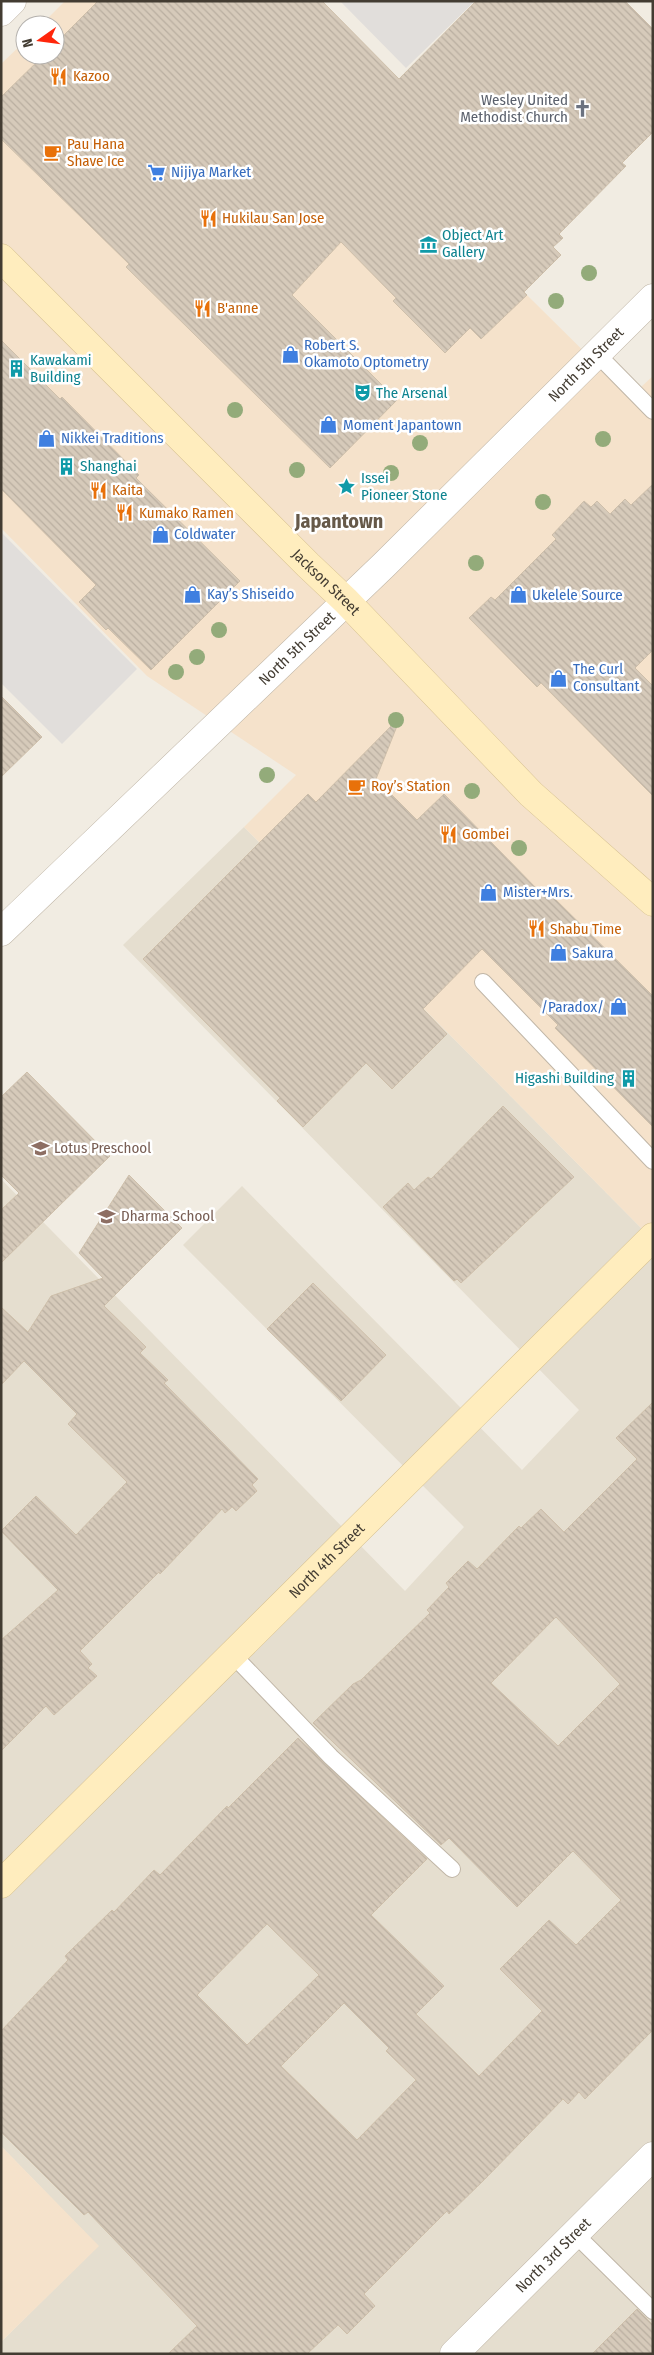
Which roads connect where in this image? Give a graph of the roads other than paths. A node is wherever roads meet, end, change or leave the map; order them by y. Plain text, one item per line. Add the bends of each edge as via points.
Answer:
1 (12, 1) edge
2 (1, 12) edge
3 (1, 258) edge
4 (653, 298) edge
5 (597, 354) junction
6 (653, 411) edge
7 (346, 601) junction
8 (653, 902) edge
9 (1, 932) edge
10 (482, 982) dead end
11 (653, 1161) edge
12 (653, 1237) edge
13 (232, 1654) junction
14 (452, 1869) dead end
15 (1, 1884) edge
16 (653, 2156) edge
17 (575, 2234) junction
18 (653, 2311) edge
19 (454, 2354) edge

1 - 2 street
3 - 7 street, Jackson Street
4 - 5 street, North 5th Street
5 - 6 lane
5 - 7 street, North 5th Street
7 - 8 street, Jackson Street via 531,794
7 - 9 street, North 5th Street
10 - 11 lane
12 - 13 street, North 4th Street
13 - 14 lane via 331,1757
13 - 15 street, North 4th Street
16 - 17 street, North 3rd Street
17 - 18 lane
17 - 19 street, North 3rd Street

